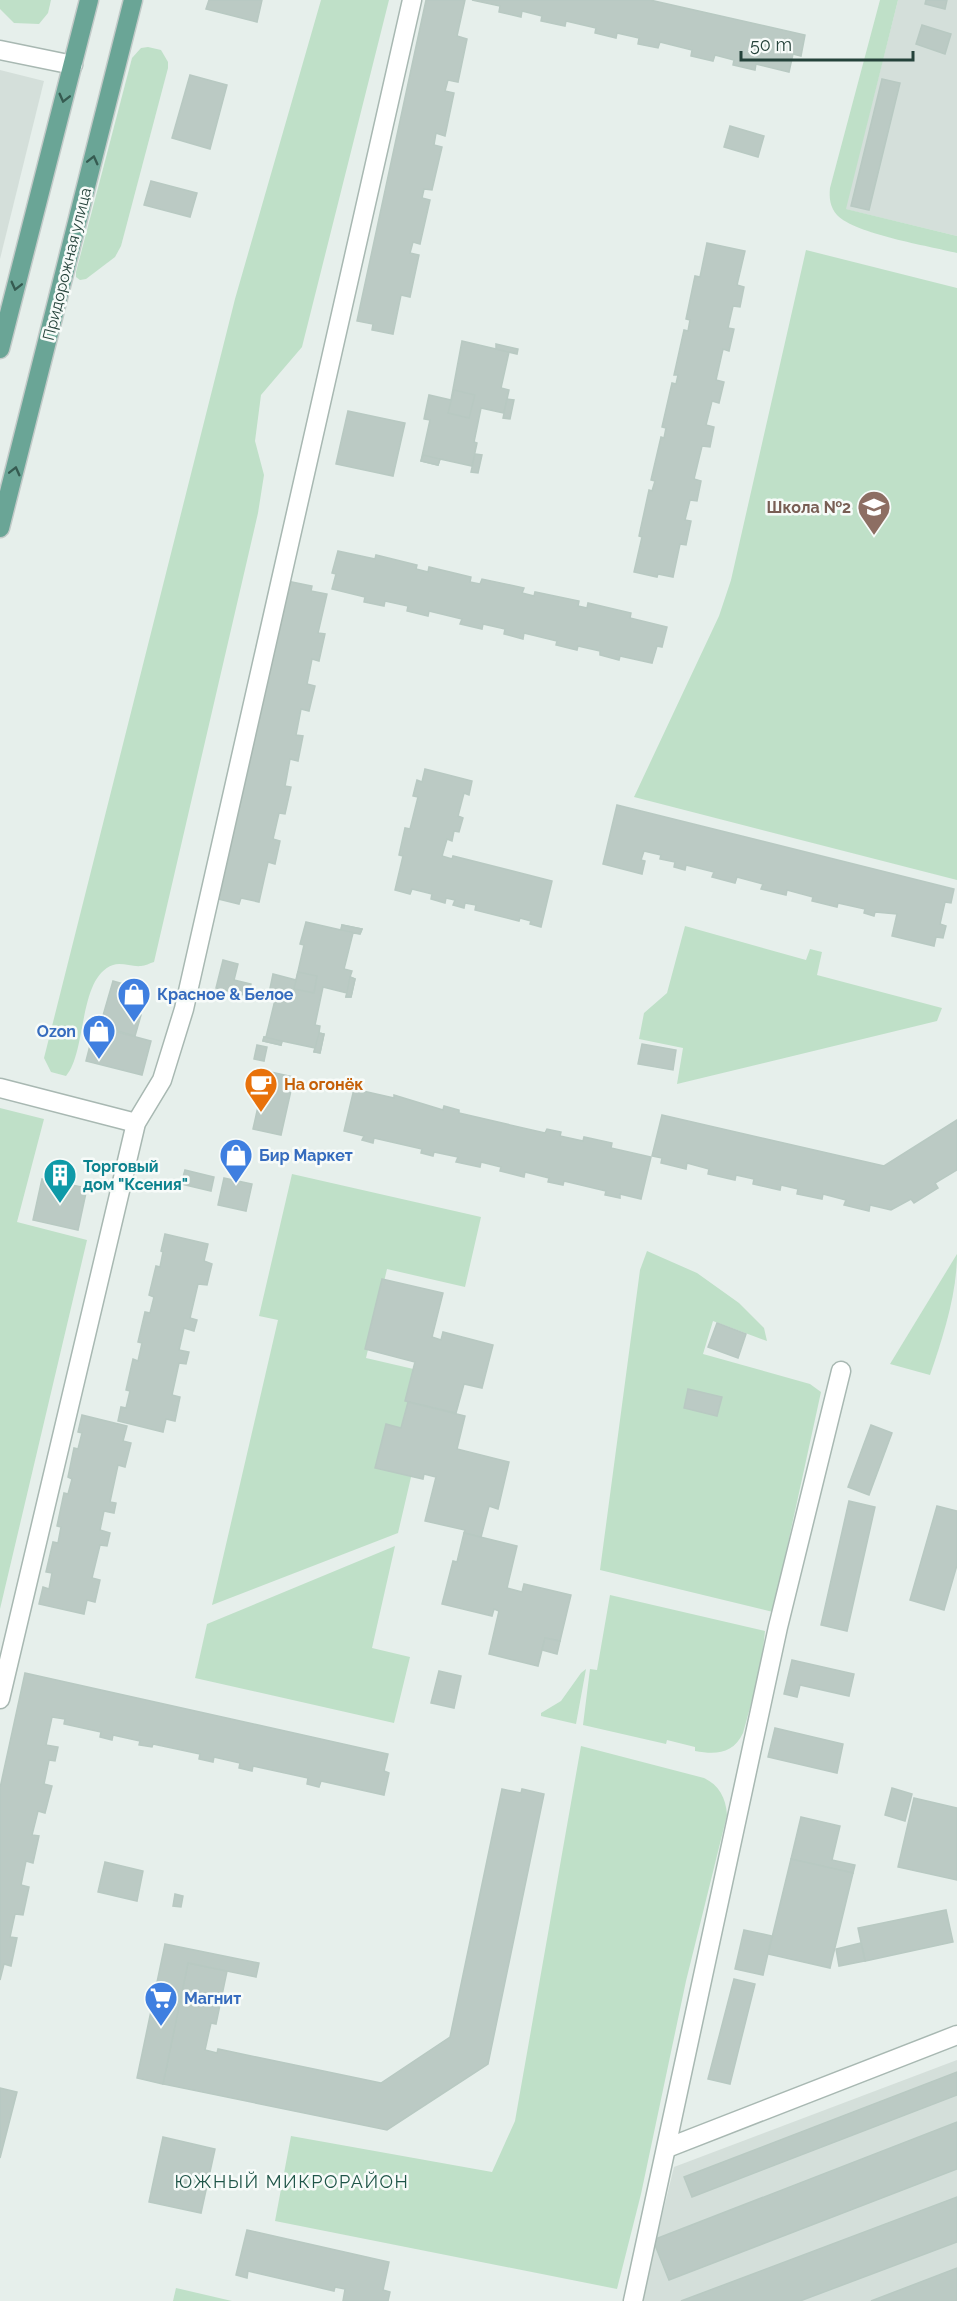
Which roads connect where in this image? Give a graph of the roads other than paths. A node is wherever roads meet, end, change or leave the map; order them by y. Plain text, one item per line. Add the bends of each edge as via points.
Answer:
1 (89, 0) edge
2 (133, 0) edge
3 (412, 0) edge
4 (0, 50) edge
5 (73, 65) junction
6 (0, 349) edge
7 (0, 528) edge
8 (0, 1088) edge
9 (136, 1123) junction
10 (840, 1371) dead end
11 (0, 1699) edge
12 (957, 2035) edge
13 (667, 2148) junction
14 (633, 2301) edge

1 - 5 main road
7 -> 2 main road, Придорожная улица
3 - 9 street via 184,1009 162,1080
4 - 5 street
5 -> 6 main road
8 - 9 street
9 - 11 street
10 - 13 street via 778,1627
12 - 13 street
13 - 14 street

